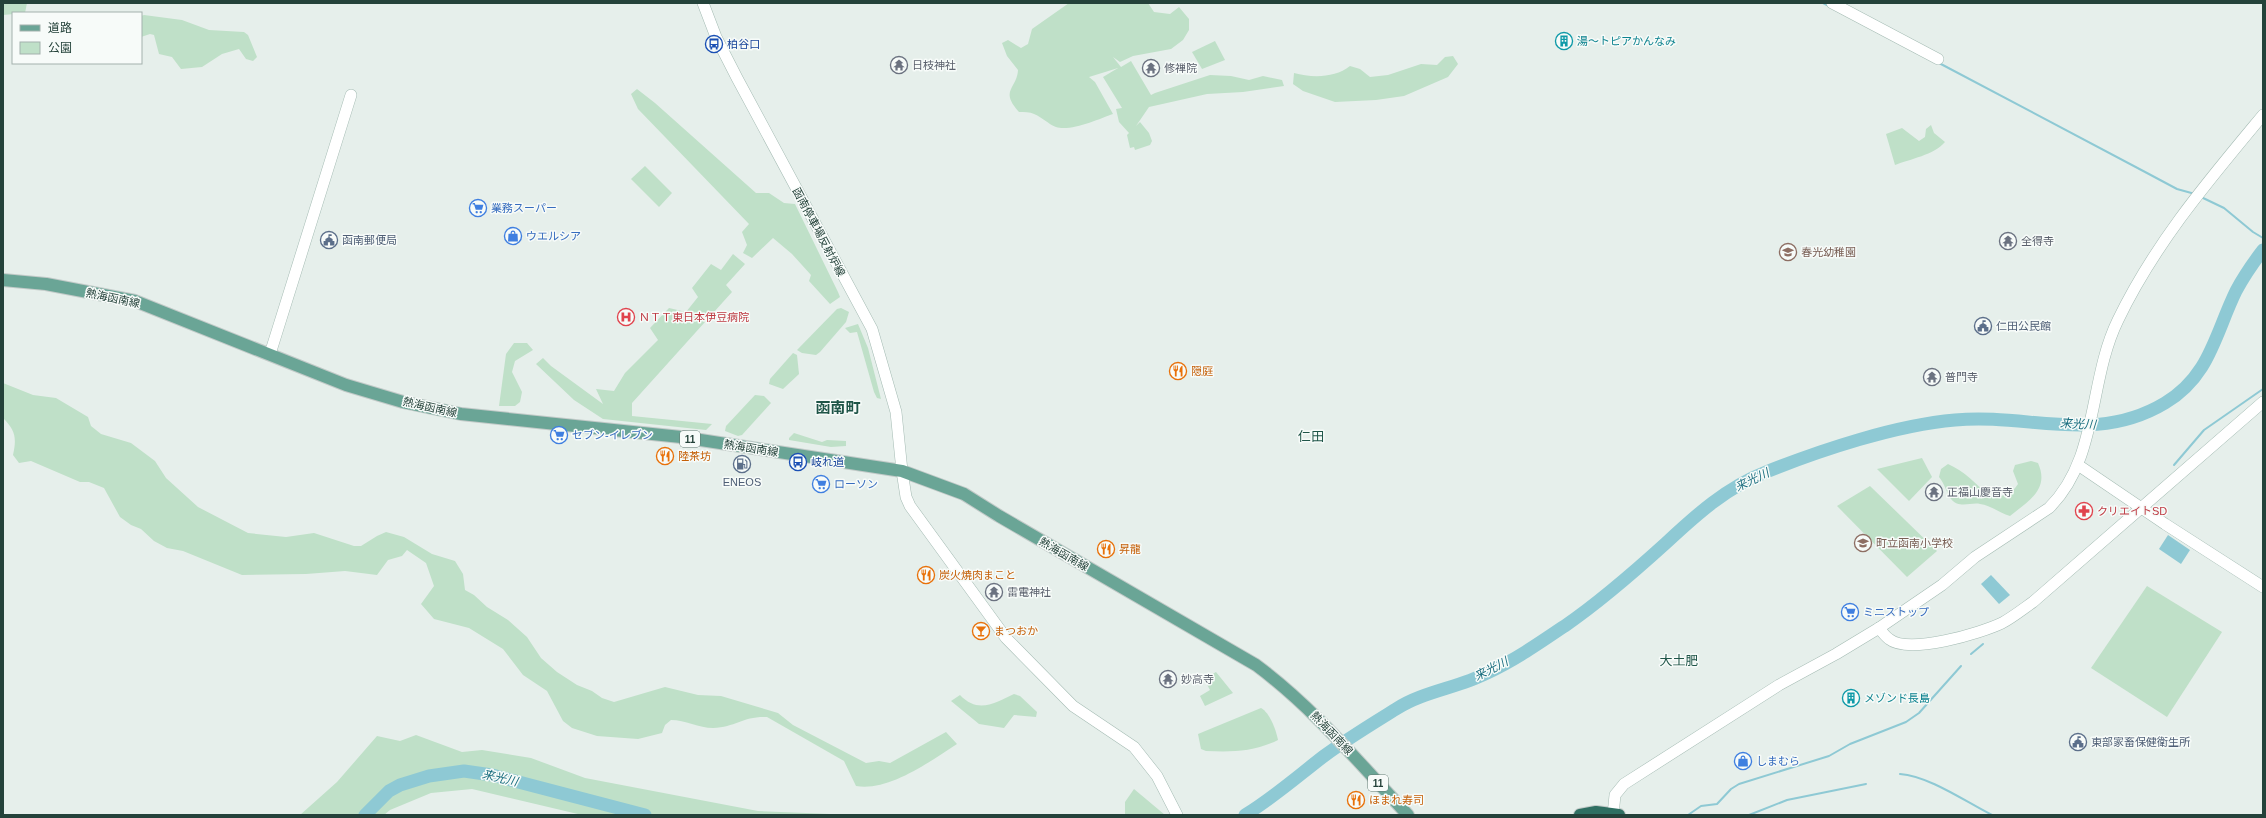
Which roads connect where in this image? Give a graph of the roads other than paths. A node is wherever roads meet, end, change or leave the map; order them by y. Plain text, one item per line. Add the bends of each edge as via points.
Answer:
1 (702, 3) edge
2 (1832, 3) edge
3 (1938, 59) dead end
4 (351, 95) dead end
5 (2263, 115) edge
6 (3, 280) edge
7 (270, 354) junction
8 (2263, 402) edge
9 (2078, 465) junction
10 (902, 471) junction
11 (2140, 507) junction
12 (2263, 586) edge
13 (1879, 628) junction
14 (1615, 814) edge
15 (1177, 815) edge
16 (1408, 815) edge
17 (1580, 815) edge

1 - 10 street, 函南停車場反射炉線 via 737,78 872,329 896,412
2 - 3 street
4 - 7 street
5 - 9 street via 2197,193 2146,267 2111,336 2101,363
6 - 7 main road, 熱海函南線 / 11 via 46,284 135,301
7 - 10 main road, 熱海函南線 / 11 via 346,385 403,402 461,414 674,436
8 - 11 street
9 - 11 street
9 - 13 street via 2062,495 2049,508 1975,557 1942,585
10 - 15 street, 函南停車場反射炉線 via 906,497 916,516 1006,638 1073,706 1134,747 1157,776
10 - 16 main road, 熱海函南線 / 11 via 964,494 1235,652 1282,684 1324,724
11 - 12 street
11 - 13 street via 2033,602 2004,622 1956,639 1914,645 1890,640
13 - 14 street via 1779,685 1624,784 1615,795
14 - 17 highway via 1596,812

